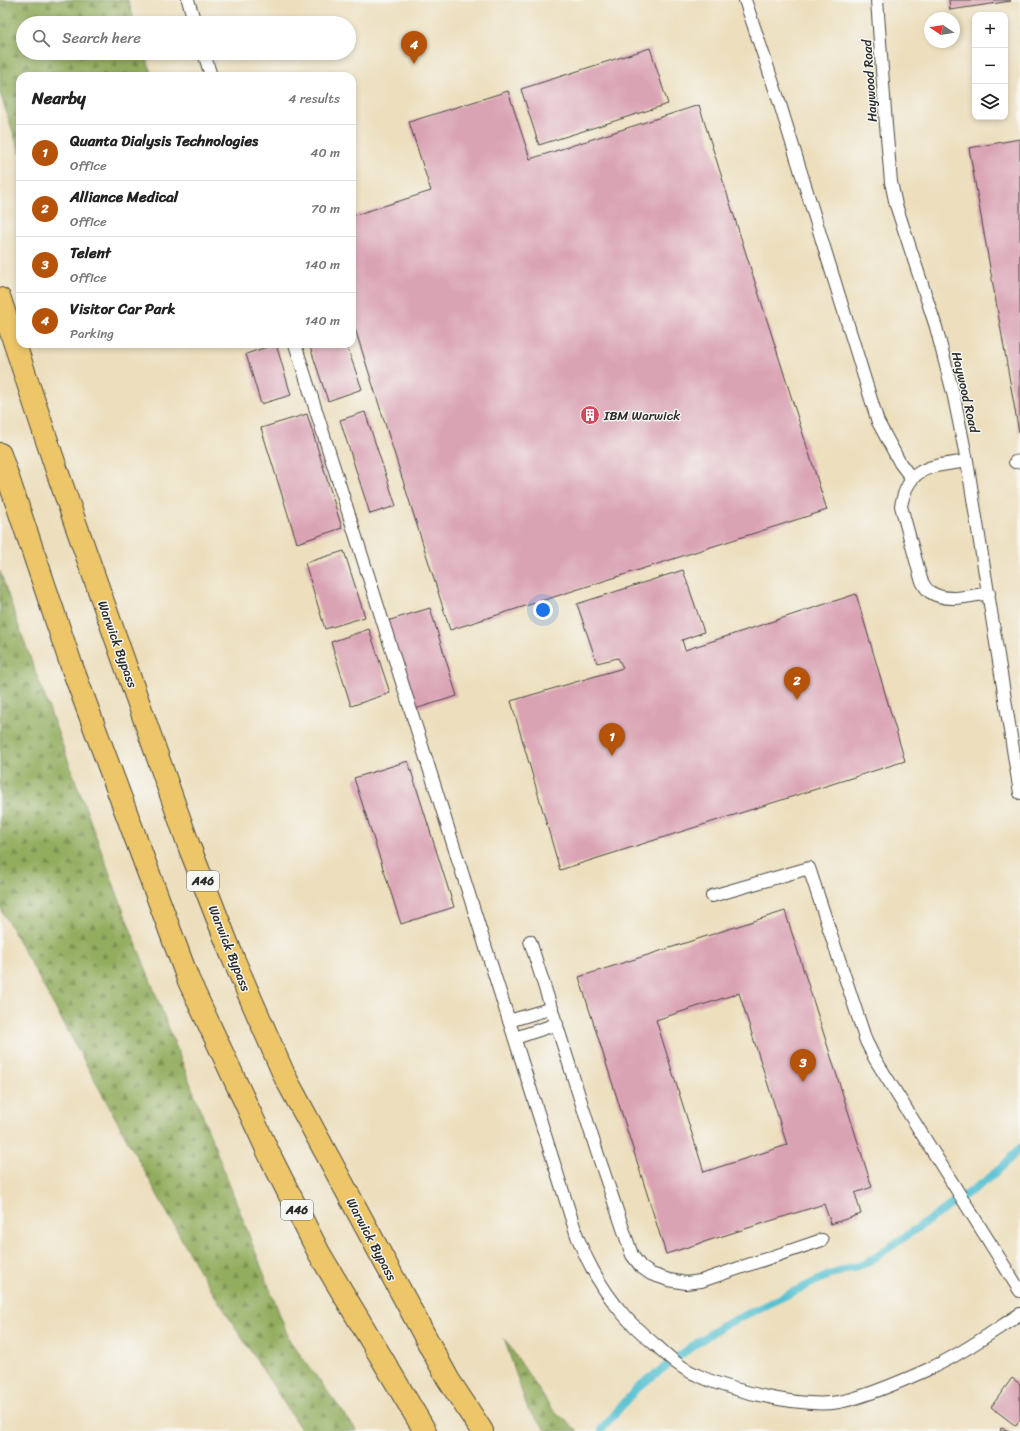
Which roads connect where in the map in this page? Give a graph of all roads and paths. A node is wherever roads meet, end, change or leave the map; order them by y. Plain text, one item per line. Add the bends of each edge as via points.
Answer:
1 (188, 0) edge
2 (745, 0) edge
3 (877, 0) edge
4 (193, 16) edge
5 (206, 60) edge
6 (210, 72) edge
7 (0, 299) edge
8 (16, 347) edge
9 (16, 348) edge
10 (296, 348) edge
11 (0, 454) edge
12 (967, 460) junction
13 (912, 479) junction
14 (989, 593) junction
15 (1020, 793) edge
16 (712, 896) dead end
17 (530, 941) dead end
18 (552, 1008) junction
19 (509, 1021) junction
20 (557, 1024) junction
21 (515, 1038) junction
22 (822, 1240) dead end
23 (1020, 1291) edge
24 (1020, 1314) edge
25 (448, 1379) junction
26 (425, 1431) edge
27 (482, 1431) edge
28 (494, 1431) edge

1 - 4 lane
2 - 13 lane via 779,101 878,422 900,463
3 - 12 lane, Haywood Road via 891,182 896,205 936,327
5 - 6 lane
7 - 8 highway, Warwick Bypass / A46
9 - 25 highway, Warwick Bypass / A46 via 67,501 189,846 233,958 285,1077
10 - 19 lane
11 - 26 highway, A46 via 72,667 188,979 271,1158 319,1253
12 - 13 lane via 926,468
12 - 14 lane, Haywood Road
13 - 14 lane via 903,494 901,506 921,579 926,587 930,592 951,598
14 - 15 lane, Haywood Road
16 - 23 lane via 809,868 875,1059
17 - 18 lane
18 - 19 lane
18 - 20 lane
19 - 21 lane
20 - 21 lane
20 - 22 lane via 632,1255 641,1267 651,1274 669,1280 686,1283 701,1281
21 - 24 lane via 577,1236 588,1262 622,1314 667,1356 697,1375 725,1386 781,1400 838,1402 882,1389 936,1366
25 - 27 highway, Warwick Bypass / A46
25 - 28 highway

